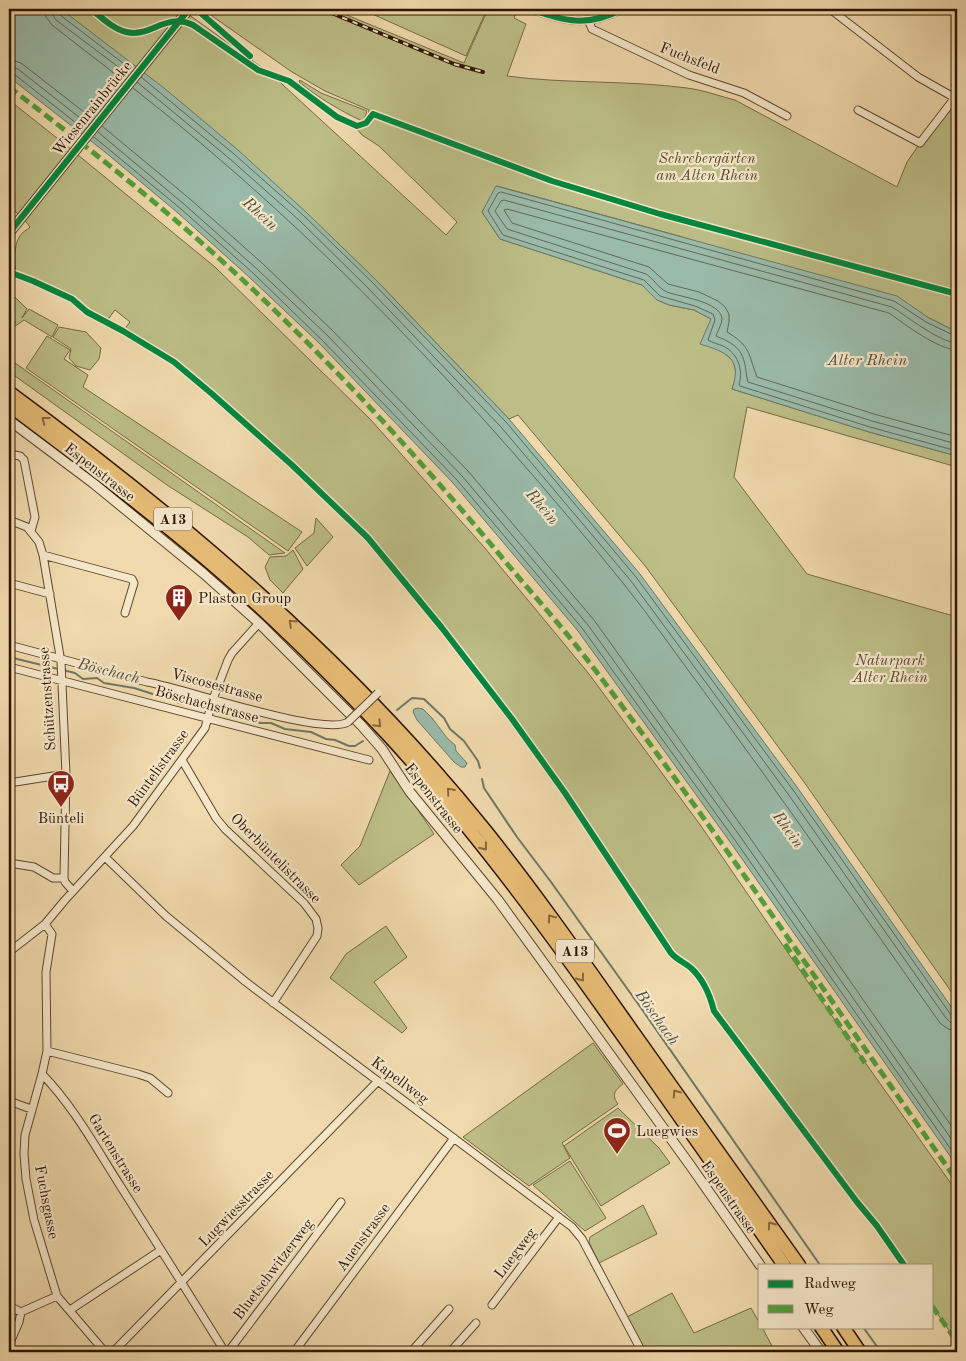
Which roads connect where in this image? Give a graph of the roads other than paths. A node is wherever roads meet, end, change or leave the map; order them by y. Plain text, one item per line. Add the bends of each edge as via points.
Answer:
1 (531, 9) edge
2 (622, 9) edge
3 (830, 9) edge
4 (188, 10) edge
5 (589, 22) junction
6 (956, 96) edge
7 (858, 110) dead end
8 (787, 116) dead end
9 (9, 233) edge
10 (9, 392) edge
11 (9, 405) edge
12 (9, 420) edge
13 (9, 454) edge
14 (9, 520) edge
15 (31, 530) junction
16 (42, 555) junction
17 (9, 583) edge
18 (50, 594) junction
19 (125, 613) dead end
20 (260, 623) junction
21 (9, 645) edge
22 (60, 660) junction
23 (9, 667) edge
24 (62, 678) junction
25 (378, 693) dead end
26 (213, 699) junction
27 (208, 719) junction
28 (182, 760) junction
29 (369, 760) dead end
30 (66, 774) junction
31 (9, 783) edge
32 (105, 857) junction
33 (9, 862) edge
34 (64, 878) junction
35 (73, 891) junction
36 (45, 924) junction
37 (9, 952) edge
38 (273, 1002) junction
39 (47, 1051) junction
40 (42, 1074) junction
41 (378, 1081) junction
42 (168, 1093) dead end
43 (664, 1094) junction
44 (9, 1101) edge
45 (32, 1109) junction
46 (454, 1138) junction
47 (341, 1202) dead end
48 (559, 1217) junction
49 (161, 1250) junction
50 (759, 1264) edge
51 (776, 1264) edge
52 (783, 1264) edge
53 (798, 1264) edge
54 (182, 1282) junction
55 (58, 1296) junction
56 (492, 1305) dead end
57 (9, 1306) edge
58 (449, 1309) dead end
59 (70, 1310) junction
60 (20, 1312) junction
61 (476, 1322) dead end
62 (804, 1328) edge
63 (821, 1328) edge
64 (829, 1328) edge
65 (844, 1328) edge
66 (9, 1345) edge
67 (105, 1352) edge
68 (113, 1352) edge
69 (226, 1352) edge
70 (294, 1352) edge
71 (411, 1352) edge
72 (450, 1352) edge
73 (642, 1352) edge
74 (821, 1352) edge
75 (838, 1352) edge
76 (845, 1352) edge
77 (860, 1352) edge

1 - 5 street via 569,21
2 - 5 street
3 - 6 street via 918,77
4 - 9 street, Wiesenrainbrücke
5 - 8 street, Fuchsfeld via 592,30 656,61 744,93
6 - 7 street via 920,143
53 -> 10 highway, A13 via 547,913 484,830 398,731 306,637 244,580 178,523
11 -> 43 highway, A13 via 113,484 239,588 371,717 478,839
12 - 20 street, Espenstrasse via 167,542
13 - 15 street via 24,460 35,517
14 - 15 street
15 - 16 street, Schützenstrasse
16 - 18 street, Schützenstrasse
16 - 19 street via 132,579 134,584
17 - 18 street
18 - 22 street, Schützenstrasse
20 - 26 street, Büntelistrasse via 232,653
20 - 50 street, Espenstrasse via 382,749 410,792 498,900
21 - 22 street, Viscosestrasse
22 - 24 street, Schützenstrasse
22 - 26 street, Viscosestrasse
23 - 24 street, Böschachstrasse
24 - 27 street, Böschachstrasse
24 - 30 street, Schützenstrasse
25 - 26 street, Viscosestrasse, bridge via 348,722 337,726 314,724
26 - 27 street, Büntelistrasse
27 - 28 street, Büntelistrasse
27 - 29 street, Böschachstrasse
28 - 32 street, Büntelistrasse via 133,826
28 - 38 street, Oberbüntelistrasse via 225,829 304,903 316,919 317,936
30 - 31 street
30 - 34 street, Schützenstrasse
32 - 35 street, Büntelistrasse
32 - 38 street, Kapellweg via 166,916
33 - 34 street via 34,867 53,878
34 - 35 street
35 - 36 street, Büntelistrasse
36 - 37 street, Büntelistrasse
36 - 39 street, Fuchsgasse via 52,934 46,972
38 - 41 street, Kapellweg
39 - 40 street, Fuchsgasse
39 - 42 street via 150,1078
40 - 45 street, Fuchsgasse
40 - 49 street, Gartenstrasse via 78,1119
41 - 46 street, Kapellweg
41 - 54 street, Lugwiesstrasse
43 - 51 highway, A13 via 679,1127
43 - 52 highway, A13
44 - 45 street
45 - 55 street, Fuchsgasse via 24,1154 28,1188 34,1220
46 - 48 street, Kapellweg
46 - 70 street, Auenstrasse
47 - 69 street, Bluetschwitzerweg
48 - 56 street, Luegweg
48 - 73 street, Kapellweg via 582,1239
49 - 54 street, Gartenstrasse
49 - 59 street
54 - 68 street, Lugwiesstrasse
54 - 69 street, Gartenstrasse
55 - 59 street, Fuchsgasse
55 - 60 street
57 - 60 street
58 - 71 street
59 - 67 street, Fuchsgasse
60 - 66 street
61 - 72 street
62 - 74 street
63 - 75 highway
64 - 76 highway
65 - 77 highway

